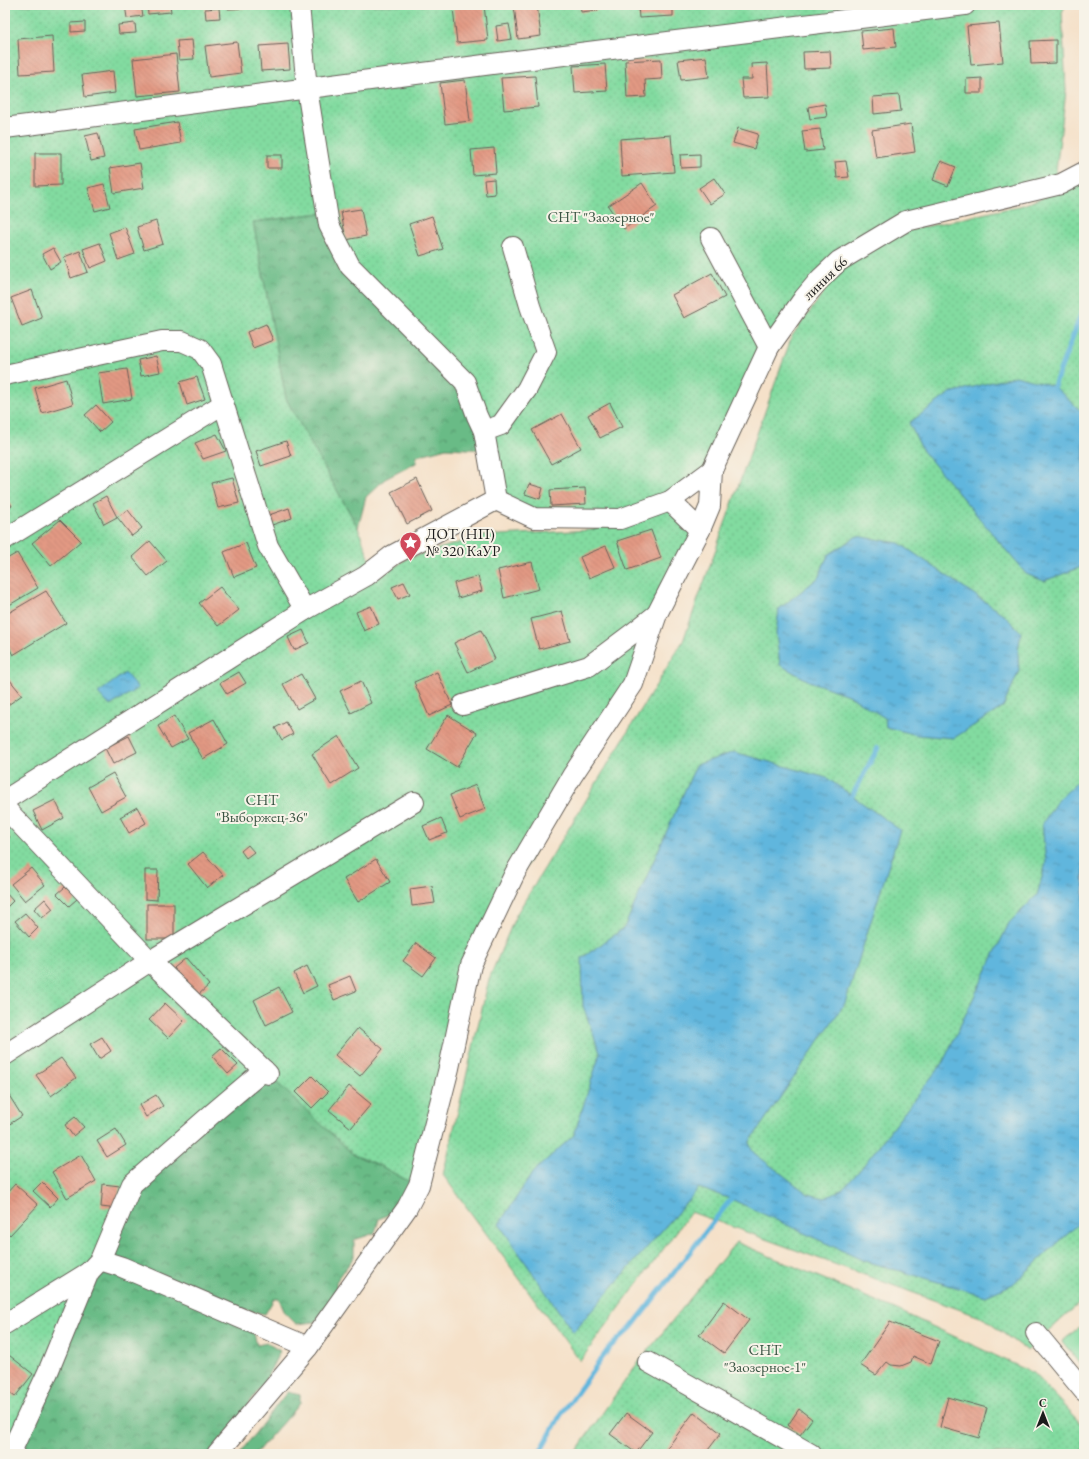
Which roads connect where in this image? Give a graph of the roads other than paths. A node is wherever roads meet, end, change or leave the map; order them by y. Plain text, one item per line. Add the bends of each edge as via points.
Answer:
1 (299, 5) edge
2 (965, 5) edge
3 (307, 89) junction
4 (5, 128) edge
5 (1084, 172) edge
6 (711, 238) dead end
7 (513, 247) dead end
8 (770, 347) junction
9 (5, 375) edge
10 (223, 404) junction
11 (484, 431) junction
12 (712, 470) junction
13 (496, 500) junction
14 (670, 501) junction
15 (700, 530) junction
16 (5, 539) edge
17 (305, 610) junction
18 (657, 614) junction
19 (463, 705) dead end
20 (5, 800) edge
21 (414, 802) dead end
22 (5, 808) edge
23 (150, 961) junction
24 (5, 1055) edge
25 (94, 1266) junction
26 (5, 1324) edge
27 (1036, 1333) dead end
28 (308, 1347) junction
29 (648, 1362) dead end
30 (1084, 1391) edge
31 (10, 1454) edge
32 (217, 1454) edge
33 (811, 1454) edge

1 - 3 street
2 - 3 street
3 - 4 street
3 - 11 street via 328,224 346,259 350,266 466,382
5 - 8 street, линия 66 via 1061,184 906,221 839,261 804,298
6 - 8 street
7 - 11 street via 546,352 527,388 501,425
8 - 12 street, линия 66
9 - 10 street via 162,341 182,341 200,349 211,364
10 - 16 street
10 - 17 street via 268,546
11 - 13 street
12 - 14 street
12 - 15 street, линия 66 via 710,506
13 - 14 street via 534,518 620,519
13 - 17 street via 393,555 366,576
14 - 15 street
15 - 18 street, линия 66
17 - 20 street
18 - 19 street via 589,666
18 - 28 street, линия 66 via 633,684 572,776 515,873 471,965 449,1068 414,1196
21 - 23 street
22 - 23 street
23 - 24 street
23 - 25 street via 266,1072 213,1113 132,1184
25 - 26 street
25 - 28 street via 122,1267
25 - 31 street
27 - 30 street
28 - 32 street, линия 66
29 - 33 street

